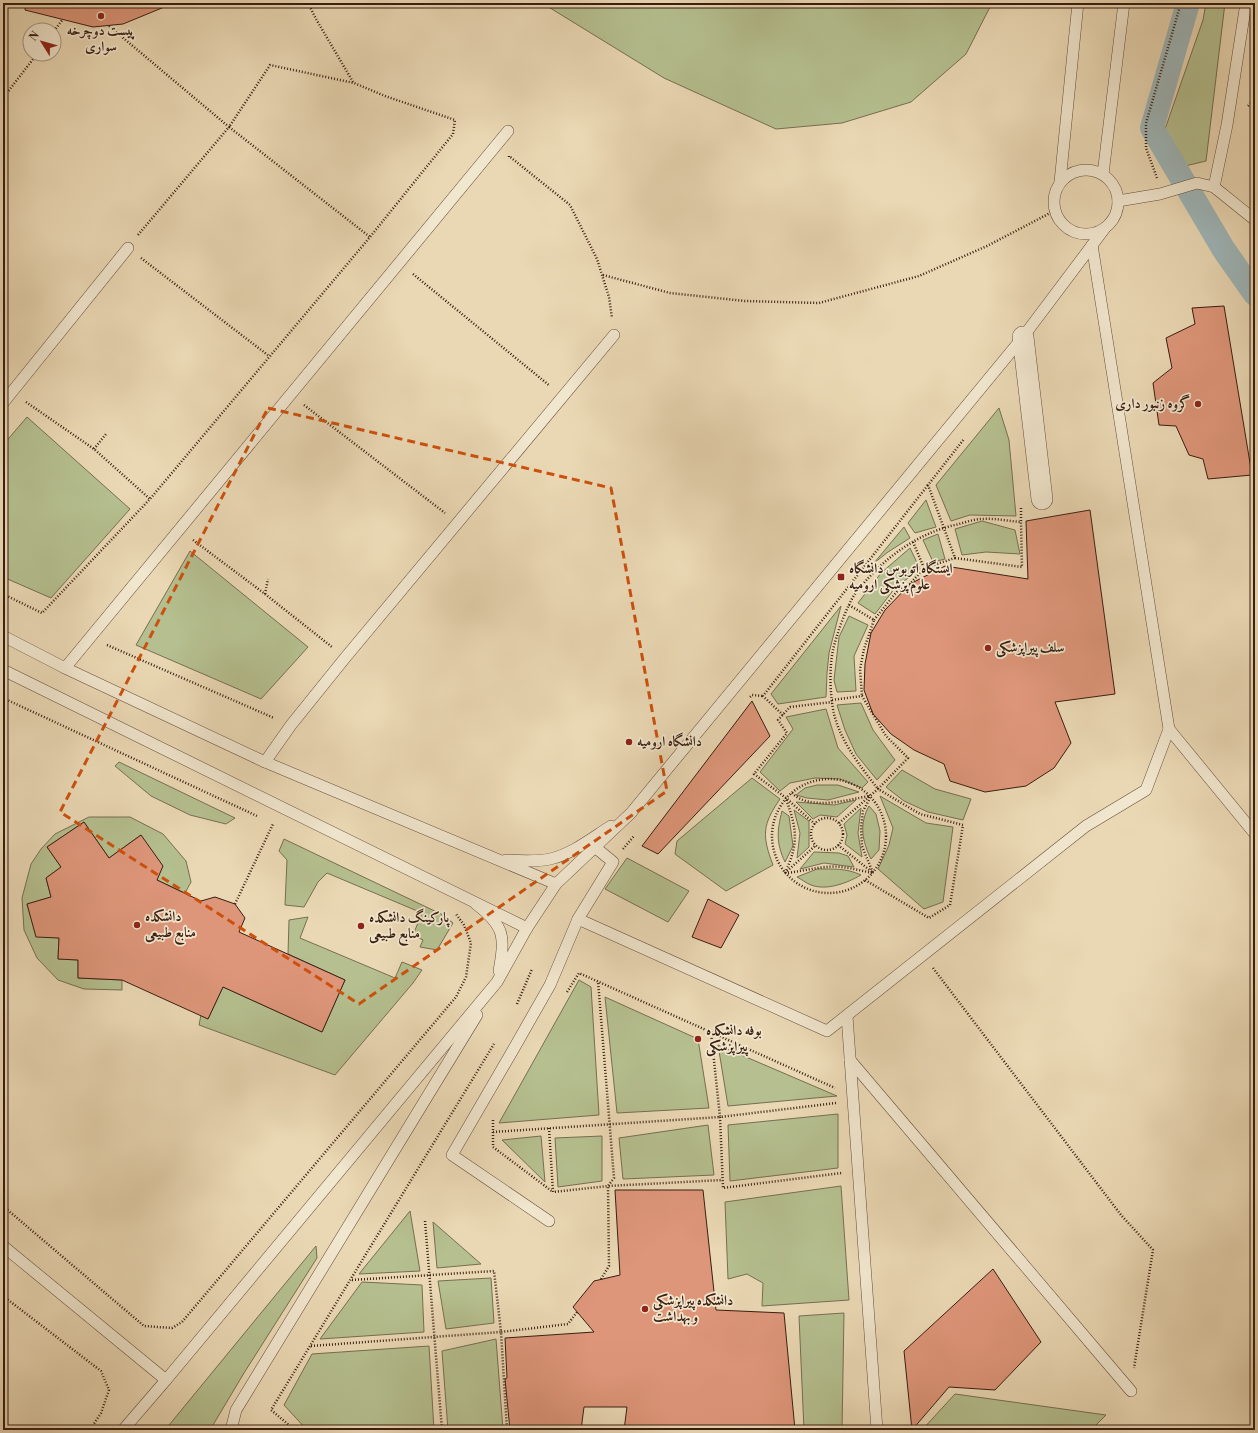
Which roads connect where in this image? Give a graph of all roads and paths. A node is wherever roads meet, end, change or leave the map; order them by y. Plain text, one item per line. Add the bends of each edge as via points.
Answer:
1 (308, 3) edge
2 (1078, 3) edge
3 (1124, 3) edge
4 (1181, 3) edge
5 (1246, 3) edge
6 (63, 19) dead end
7 (61, 22) edge
8 (109, 26) dead end
9 (31, 62) edge
10 (354, 83) junction
11 (3, 98) edge
12 (229, 127) junction
13 (508, 131) dead end
14 (509, 156) dead end
15 (1103, 174) junction
16 (1060, 182) junction
17 (1214, 187) junction
18 (1160, 194) junction
19 (1118, 201) junction
20 (1054, 212) junction
21 (1255, 220) edge
22 (1105, 228) junction
23 (370, 237) junction
24 (1092, 245) junction
25 (128, 248) junction
26 (412, 274) dead end
27 (602, 274) junction
28 (614, 335) joint
29 (1023, 337) junction
30 (269, 356) junction
31 (12, 392) junction
32 (563, 396) junction
33 (3, 403) edge
34 (304, 405) dead end
35 (106, 434) dead end
36 (967, 435) dead end
37 (94, 449) junction
38 (928, 485) junction
39 (150, 499) junction
40 (1042, 499) dead end
41 (458, 523) junction
42 (944, 527) junction
43 (191, 538) dead end
44 (913, 542) junction
45 (955, 558) junction
46 (924, 568) junction
47 (268, 580) dead end
48 (3, 594) edge
49 (264, 594) junction
50 (849, 605) junction
51 (874, 620) junction
52 (3, 636) edge
53 (106, 644) dead end
54 (345, 658) junction
55 (65, 668) junction
56 (3, 670) edge
57 (862, 696) junction
58 (3, 698) edge
59 (832, 701) junction
60 (783, 715) junction
61 (291, 725) junction
62 (1169, 729) junction
63 (265, 762) junction
64 (878, 789) junction
65 (792, 793) junction
66 (869, 796) junction
67 (786, 798) junction
68 (631, 813) junction
69 (259, 817) dead end
70 (839, 823) junction
71 (815, 824) junction
72 (280, 827) dead end
73 (1255, 834) edge
74 (816, 845) junction
75 (838, 845) junction
76 (596, 848) junction
77 (498, 860) junction
78 (785, 873) junction
79 (872, 873) junction
80 (865, 880) junction
81 (556, 884) junction
82 (235, 904) dead end
83 (476, 904) junction
84 (452, 908) dead end
85 (578, 919) junction
86 (527, 928) junction
87 (923, 955) junction
88 (532, 969) dead end
89 (598, 981) junction
90 (497, 982) junction
91 (567, 993) dead end
92 (514, 1011) dead end
93 (847, 1016) junction
94 (711, 1032) junction
95 (498, 1038) dead end
96 (850, 1060) junction
97 (841, 1091) dead end
98 (836, 1103) dead end
99 (720, 1117) junction
100 (493, 1119) dead end
101 (609, 1125) junction
102 (549, 1128) junction
103 (493, 1132) junction
104 (843, 1173) dead end
105 (722, 1180) junction
106 (608, 1186) junction
107 (553, 1192) junction
108 (3, 1206) edge
109 (425, 1221) dead end
110 (549, 1222) dead end
111 (3, 1246) edge
112 (429, 1276) junction
113 (601, 1279) dead end
114 (351, 1280) junction
115 (3, 1296) edge
116 (577, 1312) dead end
117 (501, 1332) junction
118 (434, 1337) junction
119 (310, 1346) junction
120 (166, 1380) junction
121 (1131, 1391) joint
122 (90, 1430) edge
123 (123, 1430) edge
124 (231, 1430) edge
125 (295, 1430) edge
126 (442, 1430) edge
127 (507, 1430) edge
128 (876, 1430) edge

1 - 10 path
2 - 16 lane
3 - 15 lane
4 - 18 path via 1146,123 1146,148 1156,173
5 - 17 lane via 1227,125
6 - 7 path
8 - 12 path
9 - 11 path
10 - 12 path via 270,65
10 - 23 path via 455,120 453,134
12 - 23 path
12 - 25 path
13 - 55 lane
14 - 27 path via 570,205
15 - 16 lane via 1088,169 1073,172
15 - 19 lane via 1114,186
16 - 20 lane via 1053,196
17 - 18 lane via 1196,183
17 - 21 lane
18 - 19 lane
19 - 22 lane via 1116,216
20 - 22 lane via 1062,225 1075,234 1091,235
20 - 27 path via 987,246 919,276 819,303 745,301 670,293
22 - 24 lane
23 - 30 path
24 - 29 lane
24 - 62 lane
25 - 30 path
25 - 31 lane
26 - 32 path
27 - 28 path via 609,297
28 - 32 lane
29 - 40 street
29 - 68 lane
30 - 39 path
31 - 33 lane
31 - 37 path
32 - 41 lane
34 - 41 path
35 - 37 path
36 - 38 path
37 - 39 path
38 - 42 path
38 - 60 path via 763,696
39 - 48 path via 42,613
41 - 54 lane
42 - 44 path
42 - 45 path
42 - 45 path via 981,519 1021,522 1022,567
43 - 49 path
44 - 46 path
44 - 50 path via 879,567
45 - 46 path
46 - 51 path via 910,584 900,589
47 - 49 path
49 - 54 path
50 - 51 path
50 - 59 path via 833,650 830,687
51 - 57 path via 860,669
52 - 55 lane
53 - 61 path
54 - 61 lane
55 - 63 lane
56 - 83 lane
57 - 59 path
57 - 64 path via 886,736 908,758
58 - 69 path
59 - 60 path via 790,707
59 - 64 path via 844,741
60 - 67 path via 778,720 787,733 754,774
61 - 63 lane
62 - 73 lane
62 - 87 lane via 1146,790 1086,826
63 - 77 lane
64 - 66 path
64 - 80 path via 920,814 963,825 950,905 929,918
65 - 66 path via 798,799 826,802
65 - 66 path via 817,780 832,779 859,787
65 - 67 path
66 - 70 path
66 - 79 path via 863,811 861,828 862,846
66 - 79 path via 879,810 885,826 881,859
67 - 71 path
67 - 78 path via 795,826 796,840 793,857
67 - 78 path via 778,809 772,836 773,849
68 - 76 lane
68 - 77 lane via 579,847 551,858 529,862
70 - 71 path via 830,818
70 - 75 path via 843,832
71 - 74 path via 812,837
72 - 82 path via 273,824
74 - 75 path via 829,850
74 - 78 path
75 - 79 path
76 - 81 lane
76 - 85 lane via 613,862
77 - 81 lane
78 - 79 path via 828,866
78 - 80 path via 805,888 824,893 843,892
79 - 80 path
81 - 86 lane
83 - 86 lane
83 - 90 lane via 490,914 501,932 502,951
84 - 108 path via 464,925 471,943 466,977 456,997 182,1322 172,1328 144,1326
85 - 93 lane via 827,1031
85 - 110 lane via 550,985 452,1155
86 - 90 lane
87 - 93 lane
87 - 121 path via 1121,1215 1153,1250
88 - 92 path
89 - 91 path via 579,973
89 - 94 path
89 - 101 path
90 - 120 lane
90 - 124 lane via 236,1410
93 - 96 lane
94 - 97 path
94 - 99 path
95 - 114 path
96 - 121 lane
96 - 128 lane
98 - 99 path
99 - 101 path
99 - 105 path
100 - 103 path
101 - 102 path
101 - 106 path via 614,1178
102 - 103 path
102 - 107 path
103 - 107 path via 493,1147
104 - 105 path via 723,1188
105 - 106 path
106 - 107 path
106 - 113 path via 609,1266
109 - 112 path
111 - 120 lane
112 - 114 path
112 - 117 path via 494,1271
112 - 118 path
114 - 119 path
115 - 122 path via 101,1371 109,1390 101,1413
116 - 117 path via 568,1324
117 - 118 path
117 - 127 path
118 - 119 path
118 - 126 path
119 - 125 path via 271,1410
120 - 123 lane

